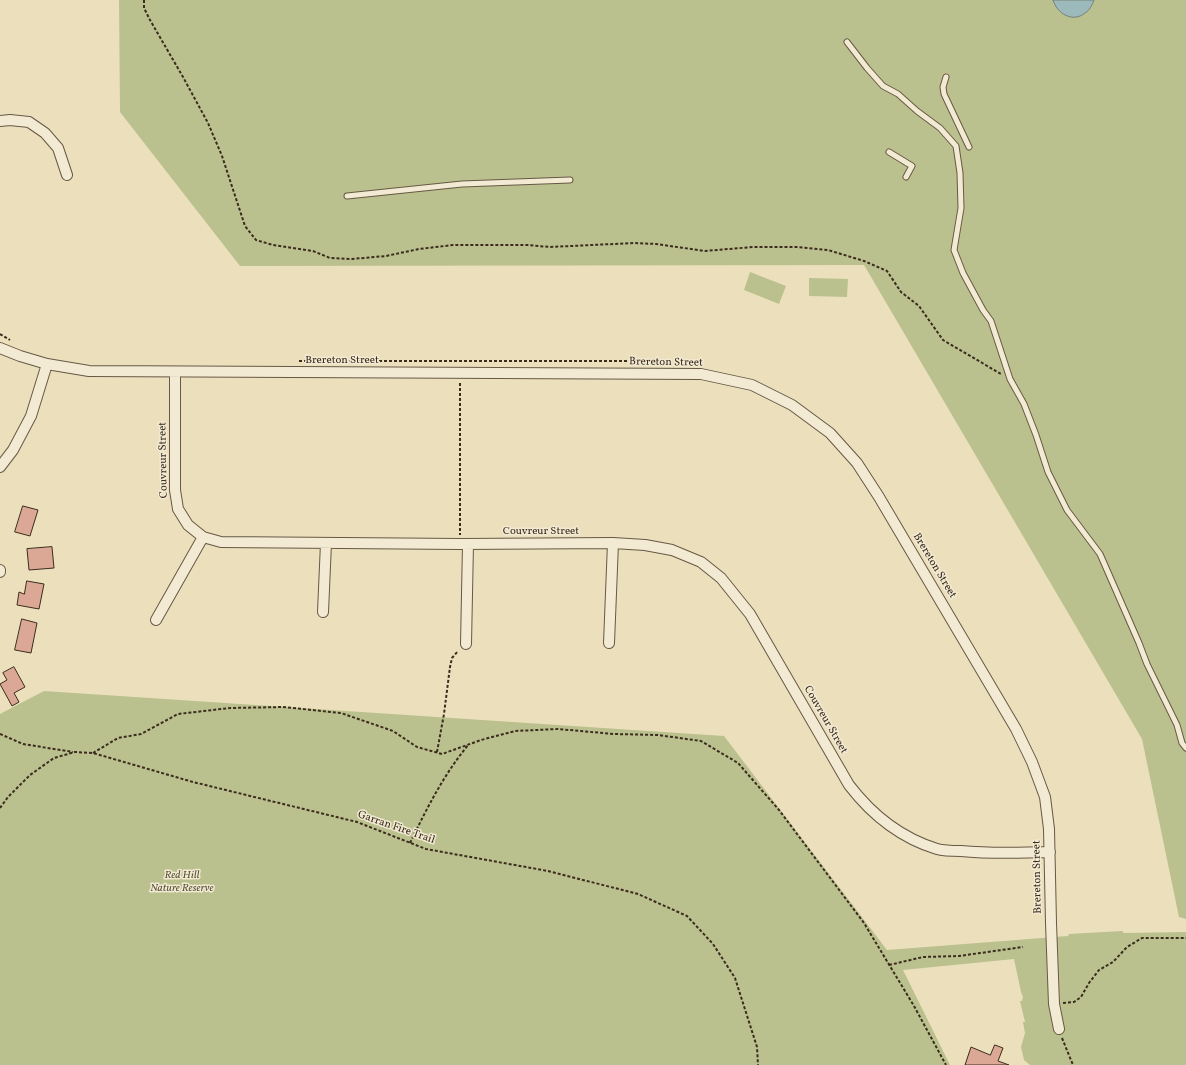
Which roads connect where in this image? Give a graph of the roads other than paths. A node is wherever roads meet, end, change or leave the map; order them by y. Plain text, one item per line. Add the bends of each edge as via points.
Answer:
1 (847, 42) dead end
2 (946, 77) dead end
3 (0, 121) edge
4 (969, 147) dead end
5 (889, 152) dead end
6 (67, 175) dead end
7 (906, 178) dead end
8 (570, 180) dead end
9 (347, 196) dead end
10 (0, 348) edge
11 (47, 364) junction
12 (175, 372) junction
13 (0, 467) edge
14 (202, 537) junction
15 (326, 543) junction
16 (613, 543) junction
17 (464, 544) junction
18 (323, 612) dead end
19 (156, 620) dead end
20 (608, 643) dead end
21 (466, 644) road end
22 (1186, 748) edge
23 (1050, 852) junction
24 (1059, 1029) road end

1 - 22 lane via 883,86 898,94 940,128 956,146 961,208 954,250 963,273 991,321 1010,379 1024,404 1048,472 1067,510 1100,554
2 - 4 lane via 944,94
3 - 6 street via 29,122 45,133 58,148
5 - 7 lane via 912,166
8 - 9 lane via 462,184
10 - 11 street, Brereton Street
11 - 12 street, Brereton Street via 89,371
11 - 13 street via 31,416
12 - 14 street, Couvreur Street via 175,490 178,509 188,525
12 - 23 street, Brereton Street via 701,374 752,385 792,405 830,433 857,463 1016,729 1045,797
14 - 15 street, Couvreur Street via 221,542
14 - 19 street
15 - 17 street, Couvreur Street
15 - 18 street
16 - 17 street, Couvreur Street
16 - 20 street
16 - 23 street, Couvreur Street via 672,550 701,562 721,578 750,614 849,785 880,819 906,837 938,849 981,853
17 - 21 street
23 - 24 street, Brereton Street via 1054,1004

